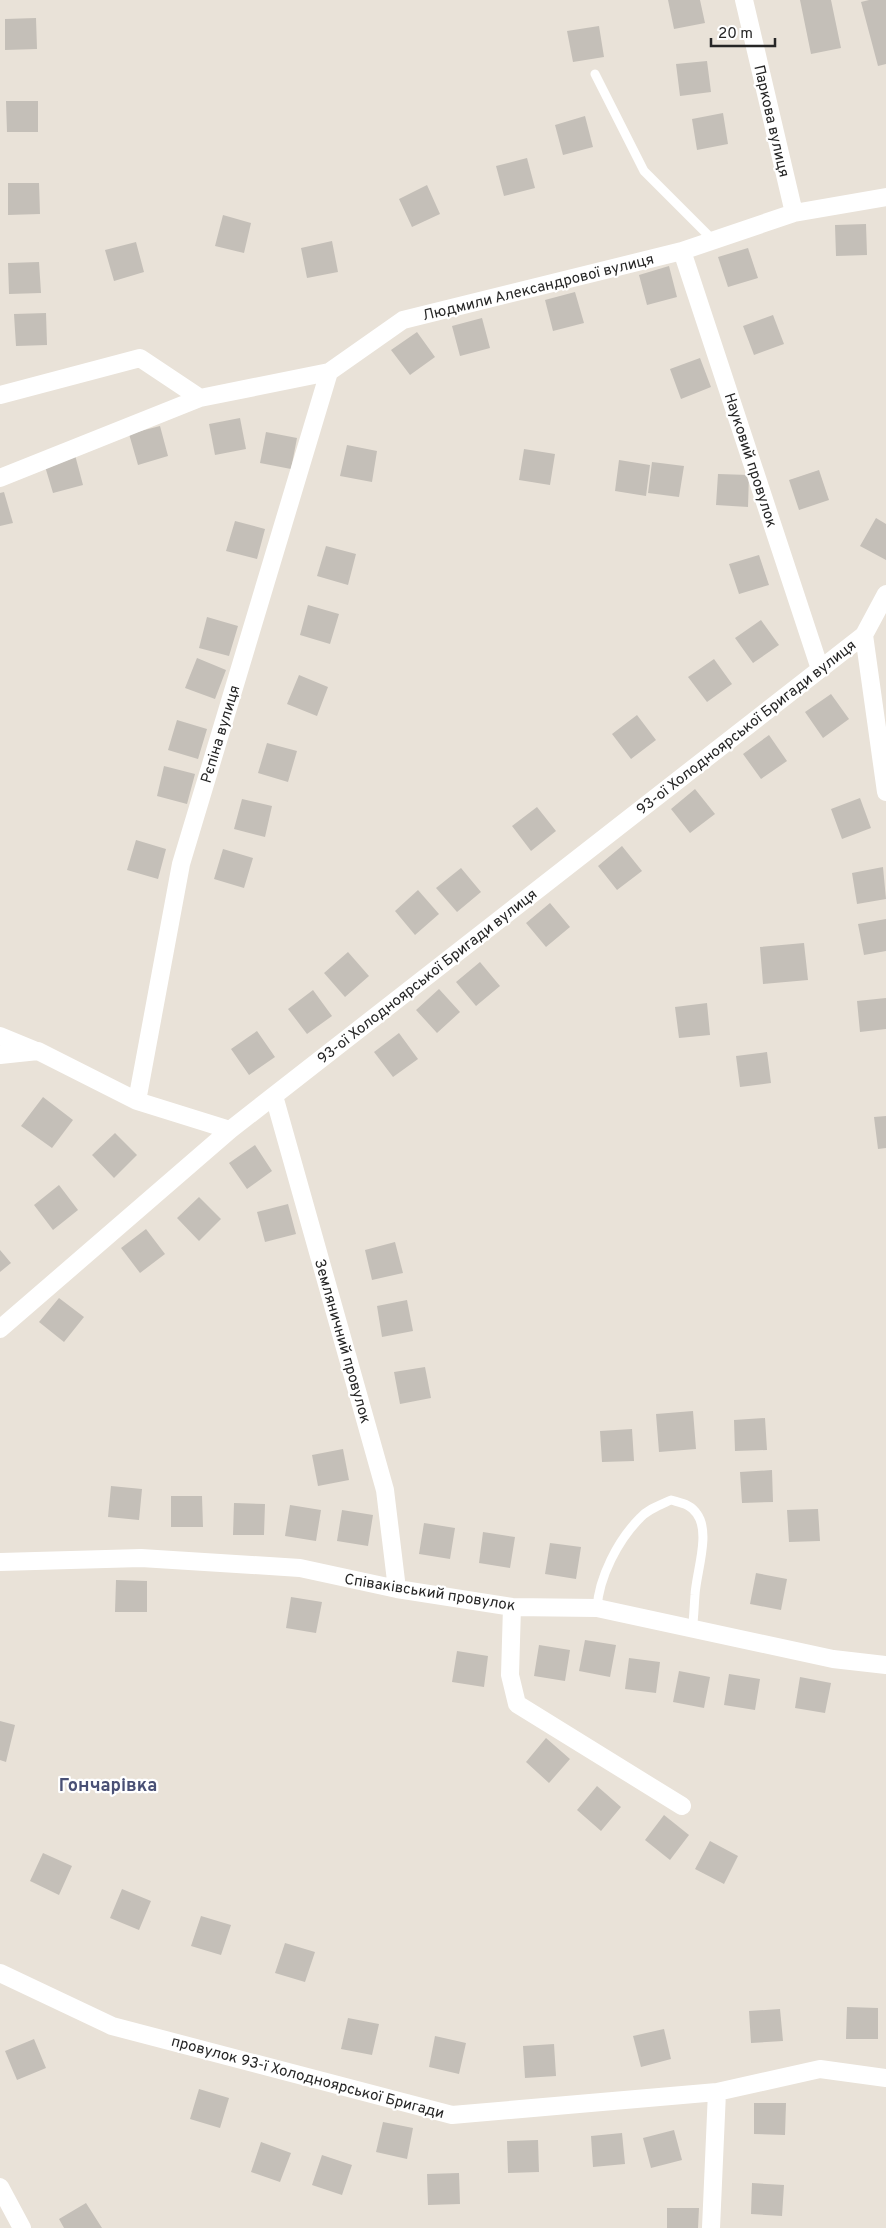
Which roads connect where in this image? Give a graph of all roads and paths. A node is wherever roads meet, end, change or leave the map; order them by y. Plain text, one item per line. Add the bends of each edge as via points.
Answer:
1 (744, 0) edge
2 (595, 74) dead end
3 (886, 196) edge
4 (794, 213) junction
5 (713, 240) junction
6 (682, 251) junction
7 (329, 372) junction
8 (0, 395) edge
9 (200, 398) junction
10 (0, 478) edge
11 (886, 594) edge
12 (864, 635) junction
13 (820, 669) junction
14 (886, 792) edge
15 (0, 1036) edge
16 (38, 1051) junction
17 (0, 1054) edge
18 (274, 1096) junction
19 (137, 1101) junction
20 (230, 1130) junction
21 (0, 1329) edge
22 (0, 1562) edge
23 (397, 1589) junction
24 (512, 1607) junction
25 (597, 1608) junction
26 (692, 1630) junction
27 (886, 1665) edge
28 (682, 1806) dead end
29 (0, 1973) edge
30 (886, 2078) edge
31 (717, 2092) junction
32 (0, 2187) edge
33 (22, 2228) edge
34 (711, 2228) edge

1 - 4 street, Паркова вулиця
2 - 5 lane via 644,171
3 - 4 street, Людмили Александрової вулиця
4 - 5 street, Людмили Александрової вулиця
5 - 6 street, Людмили Александрової вулиця
6 - 7 street, Людмили Александрової вулиця via 403,320
6 - 13 street, Науковий провулок
7 - 9 street, Людмили Александрової вулиця
7 - 19 street, Рєпіна вулиця via 181,864
8 - 9 street via 140,358
9 - 10 street, Людмили Александрової вулиця
11 - 12 street
12 - 13 street, 93-ої Холодноярської Бригади вулиця
12 - 14 street
13 - 18 street, 93-ої Холодноярської Бригади вулиця
15 - 16 street
16 - 17 street
16 - 19 street
18 - 20 street, 93-ої Холодноярської Бригади вулиця
18 - 23 street, Земляничний провулок via 385,1490
19 - 20 street
20 - 21 street, 93-ої Холодноярської Бригади вулиця
22 - 23 street, Співаківський провулок via 141,1558 300,1568
23 - 24 street, Співаківський провулок
24 - 25 street, Співаківський провулок
24 - 28 street via 510,1675 517,1704
25 - 26 street, Співаківський провулок
25 - 26 lane via 607,1570 641,1516 670,1500 689,1504 699,1515 702,1532
26 - 27 street, Співаківський провулок via 833,1659
29 - 31 street, провулок 93-ї Холодноярської Бригади via 112,2026 452,2115
30 - 31 street, провулок 93-ї Холодноярської Бригади via 820,2069
31 - 34 street
32 - 33 street

